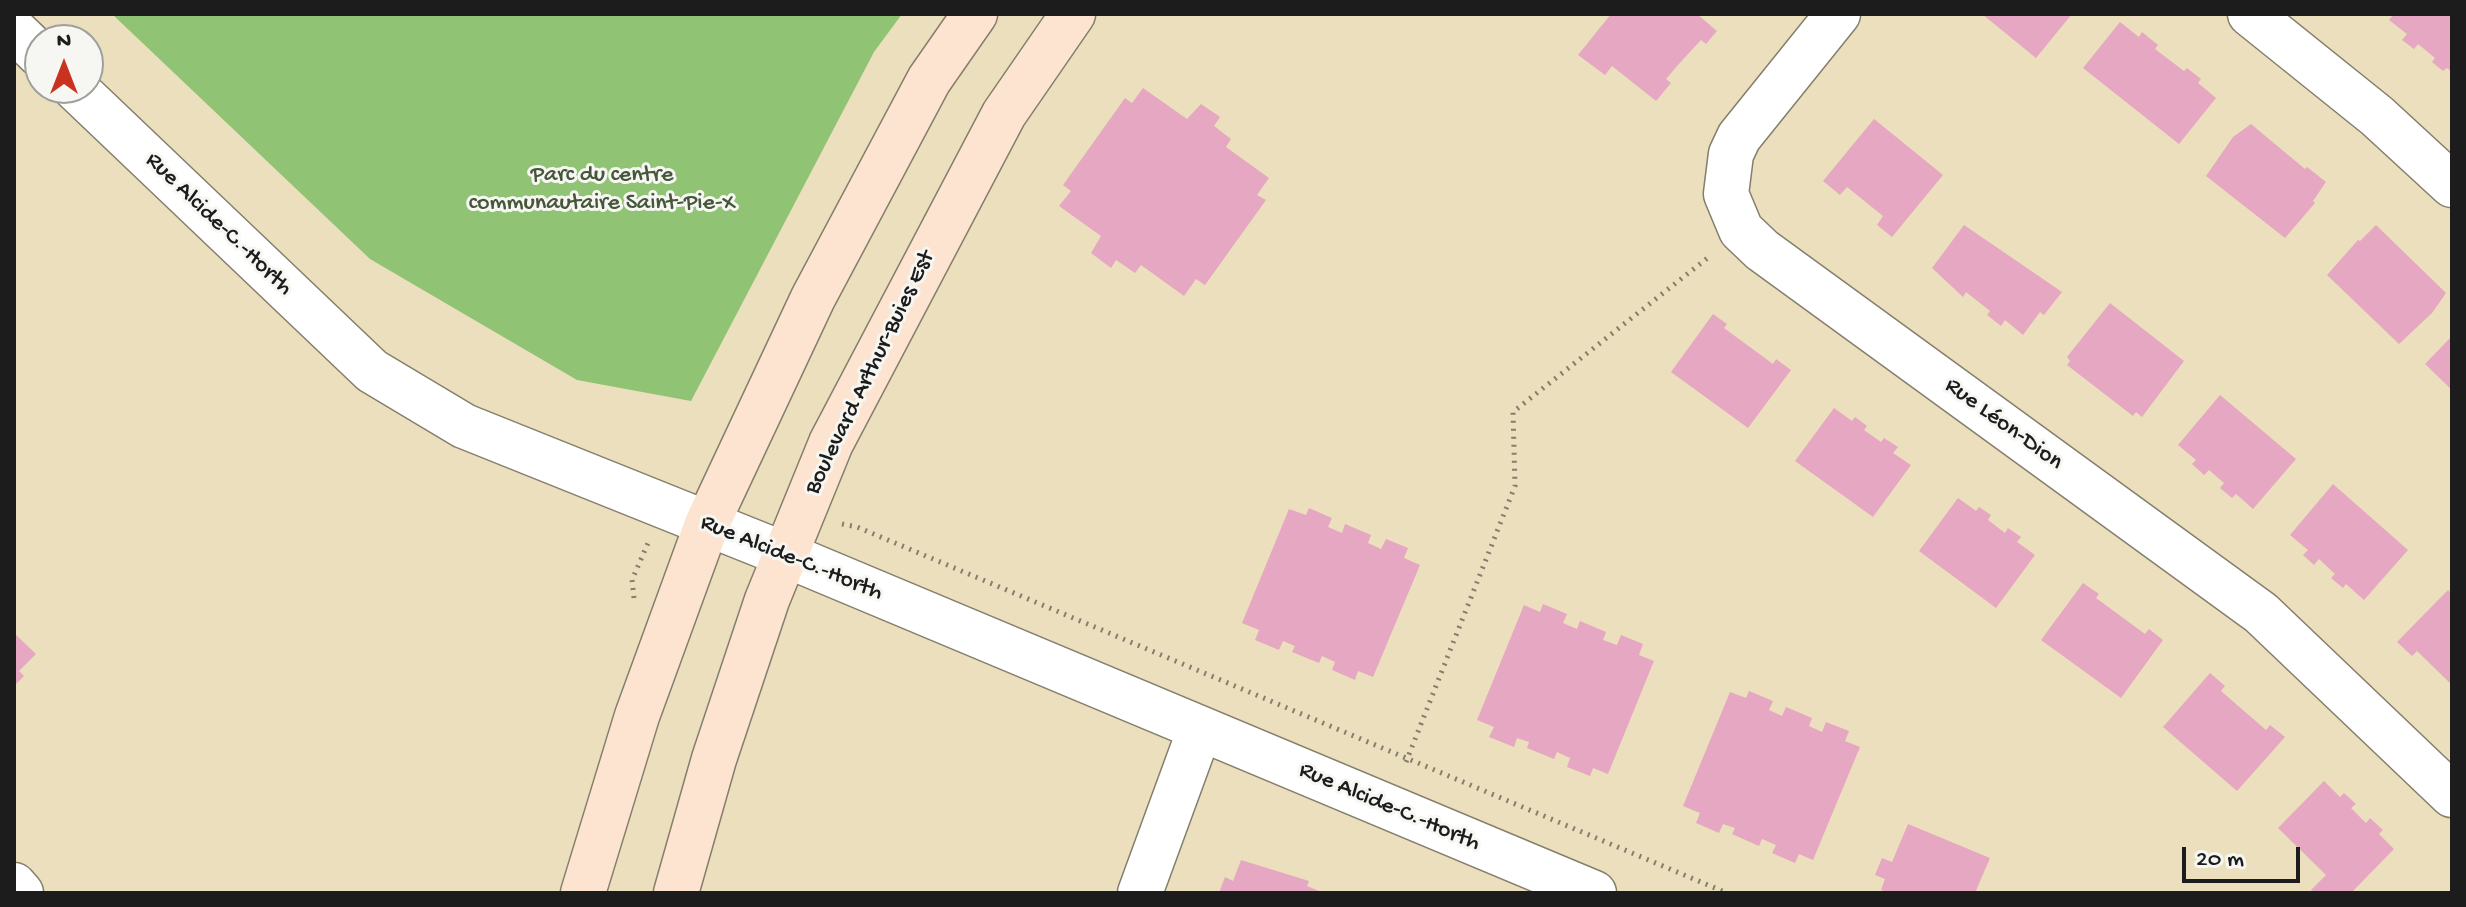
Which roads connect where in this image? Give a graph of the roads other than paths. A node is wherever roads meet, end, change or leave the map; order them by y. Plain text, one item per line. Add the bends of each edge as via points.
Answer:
1 (975, 14) edge
2 (1073, 14) edge
3 (1838, 14) edge
4 (2250, 14) edge
5 (92, 104) edge
6 (2452, 185) edge
7 (707, 524) junction
8 (786, 555) junction
9 (1200, 729) junction
10 (2452, 795) edge
11 (14, 885) edge
12 (21, 893) edge
13 (583, 893) edge
14 (676, 893) edge
15 (1140, 893) edge
16 (1594, 893) edge

1 - 7 street via 929,80 813,298
2 - 8 street, Boulevard Arthur-Buies Est via 996,129 831,443
3 - 10 street, Rue Léon-Dion via 1731,154 1726,194 1742,231 2261,613
4 - 6 street via 2377,116
5 - 7 street, Rue Alcide-C.-Horth via 372,371 464,426
7 - 8 street, Rue Alcide-C.-Horth
7 - 13 street via 637,716
8 - 9 street, Rue Alcide-C.-Horth
8 - 14 street, Boulevard Arthur-Buies Est via 714,759
9 - 15 street
9 - 16 street, Rue Alcide-C.-Horth
11 - 12 street

